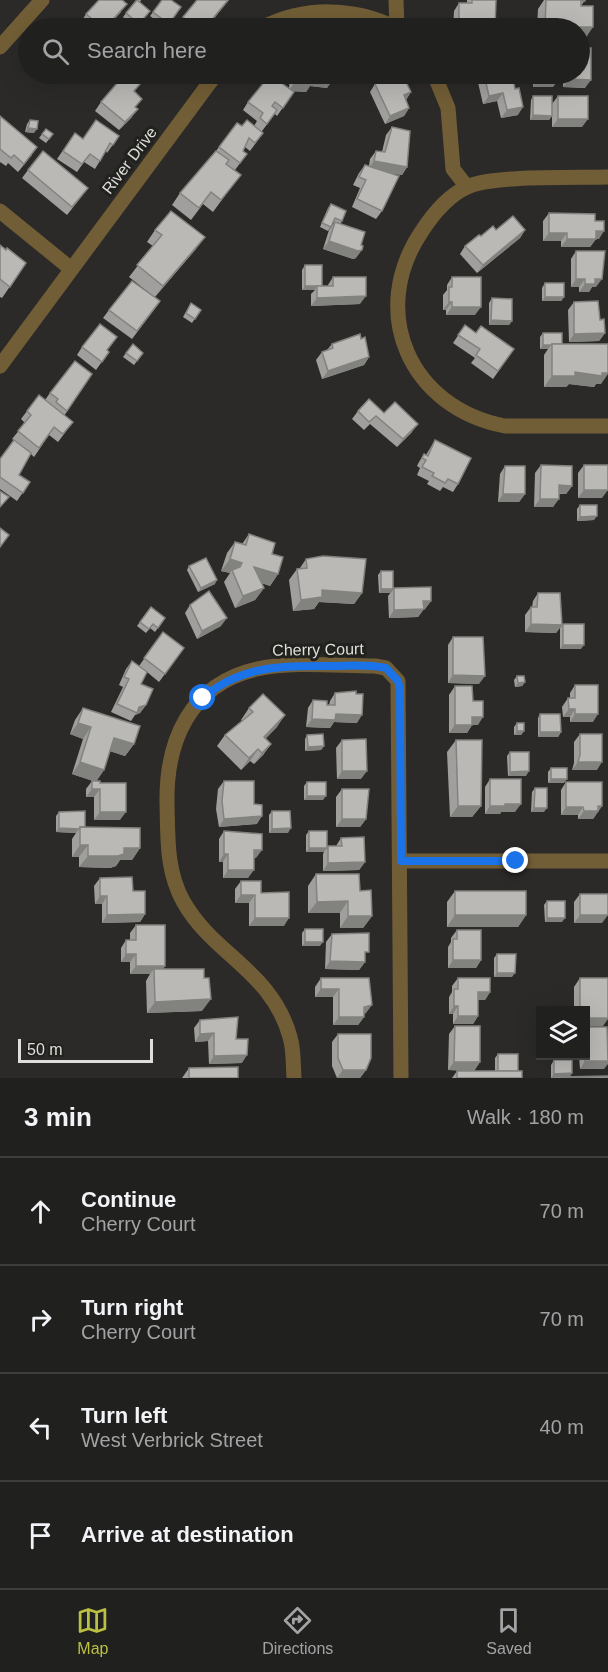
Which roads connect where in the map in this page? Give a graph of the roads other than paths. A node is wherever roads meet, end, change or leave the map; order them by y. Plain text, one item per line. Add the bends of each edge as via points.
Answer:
1 (42, 0) edge
2 (396, 0) edge
3 (26, 18) edge
4 (285, 18) edge
5 (370, 18) edge
6 (397, 18) edge
7 (18, 27) edge
8 (0, 47) edge
9 (208, 84) edge
10 (438, 84) edge
11 (608, 177) edge
12 (467, 187) junction
13 (0, 211) edge
14 (70, 268) junction
15 (0, 366) edge
16 (608, 426) edge
17 (401, 861) junction
18 (608, 861) edge
19 (294, 1078) edge
20 (401, 1078) edge

1 - 3 street
2 - 6 street
4 - 5 street via 340,12
7 - 8 street
9 - 14 street, River Drive
10 - 12 street via 448,108 453,169
11 - 12 street via 499,181
12 - 16 street via 429,221 410,250 400,279 400,327 415,368 446,403 489,423 522,427
13 - 14 street
14 - 15 street, River Drive
17 - 18 street
17 - 19 street, Cherry Court via 400,690 398,681 386,668 256,669 213,689 186,718 174,742 168,770 168,848 174,880 201,928 254,974 278,1008 291,1039
17 - 20 street, Cherry Court

